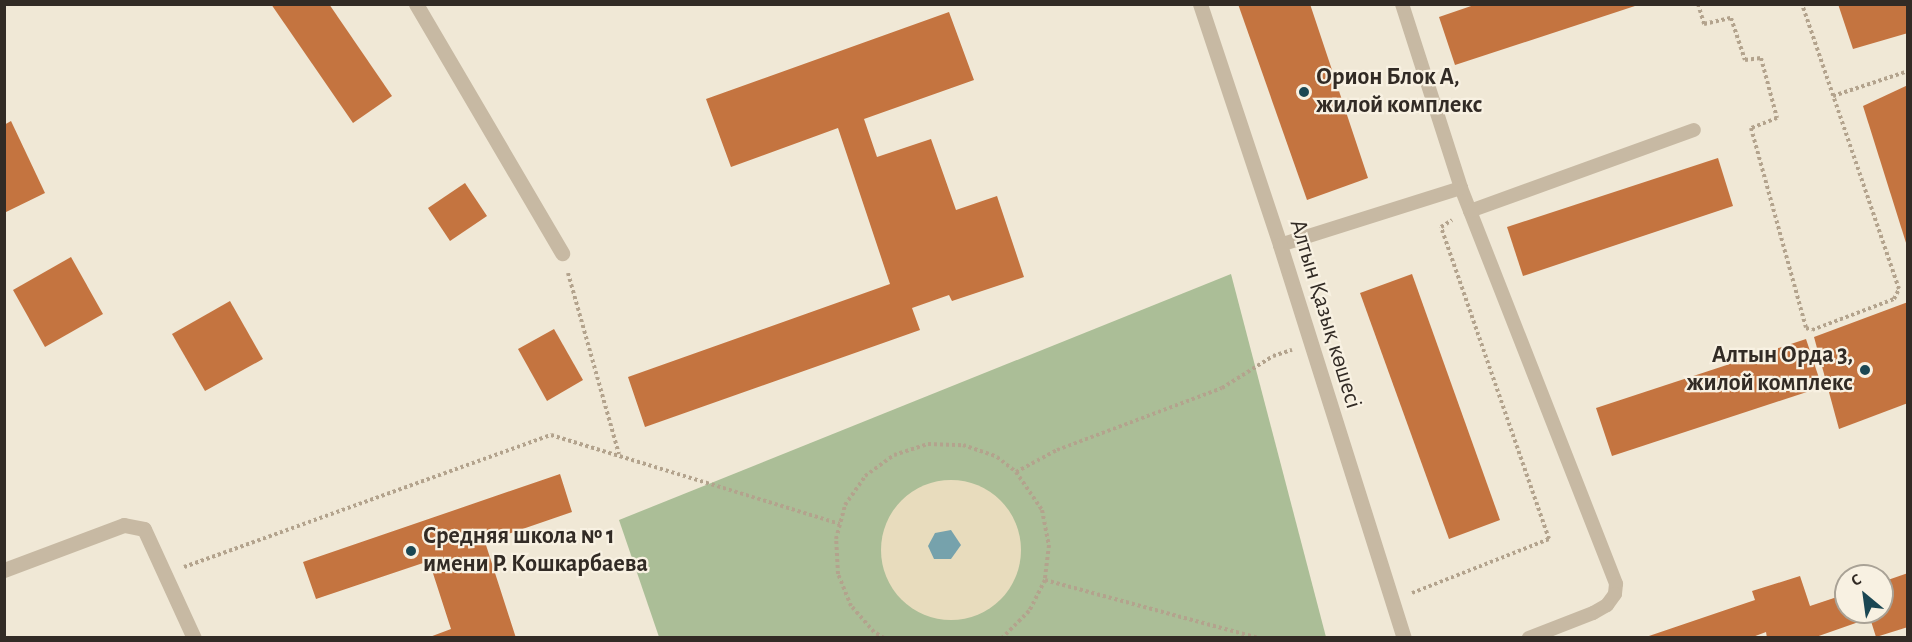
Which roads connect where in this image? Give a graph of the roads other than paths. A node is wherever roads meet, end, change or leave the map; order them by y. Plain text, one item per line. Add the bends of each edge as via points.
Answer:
1 (416, 4) edge
2 (1200, 4) edge
3 (1402, 4) edge
4 (1694, 130) dead end
5 (1461, 188) junction
6 (1470, 211) junction
7 (1280, 245) junction
8 (562, 253) road end
9 (4, 570) edge
10 (194, 638) edge
11 (1404, 638) edge
12 (1529, 638) edge

1 - 8 street
2 - 7 street, Алтын Қазық көшесі
3 - 5 lane
4 - 6 lane
5 - 6 lane
5 - 7 lane
6 - 12 lane via 1616,584 1615,594 1606,605
7 - 11 street, Алтын Қазық көшесі
9 - 10 street via 124,525 144,530

